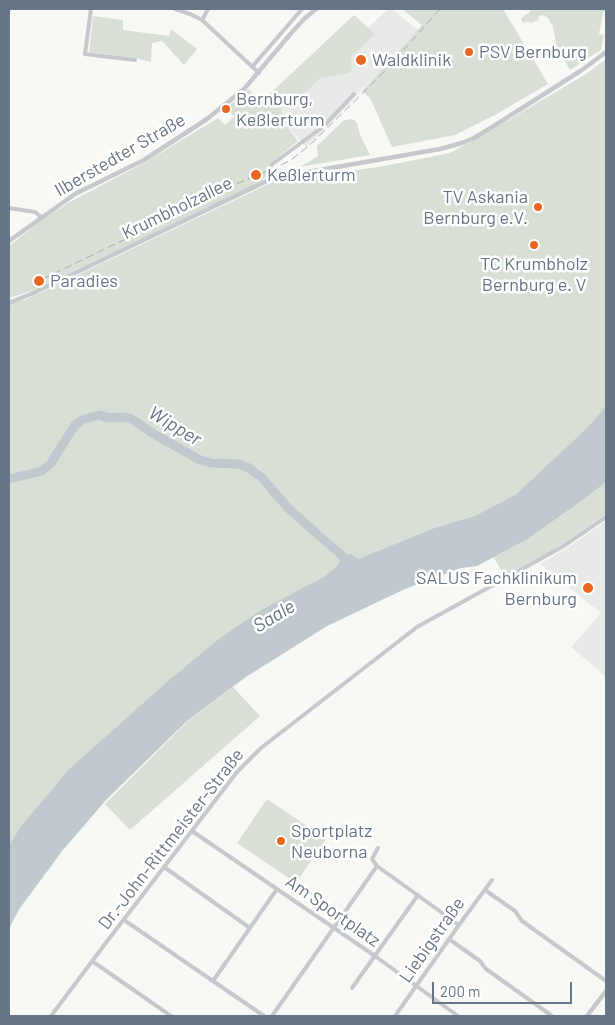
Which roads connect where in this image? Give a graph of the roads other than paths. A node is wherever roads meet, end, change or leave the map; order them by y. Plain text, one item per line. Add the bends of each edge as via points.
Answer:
1 (90, 9) edge
2 (175, 9) edge
3 (208, 9) edge
4 (302, 9) edge
5 (316, 9) edge
6 (202, 20) junction
7 (606, 52) edge
8 (135, 60) dead end
9 (252, 67) junction
10 (259, 73) junction
11 (354, 94) dead end
12 (271, 179) junction
13 (9, 208) edge
14 (41, 217) junction
15 (9, 241) edge
16 (9, 303) edge
17 (606, 517) edge
18 (192, 830) junction
19 (378, 848) dead end
20 (377, 866) junction
21 (164, 867) junction
22 (492, 880) dead end
23 (277, 889) junction
24 (485, 890) junction
25 (418, 895) junction
26 (124, 920) junction
27 (459, 925) junction
28 (250, 928) junction
29 (333, 928) junction
30 (449, 939) junction
31 (375, 956) junction
32 (92, 961) junction
33 (213, 981) junction
34 (606, 981) edge
35 (416, 986) junction
36 (352, 988) dead end
37 (606, 991) edge
38 (51, 1016) edge
39 (171, 1016) edge
40 (264, 1016) edge
41 (272, 1016) edge
42 (395, 1016) edge
43 (458, 1016) edge
44 (552, 1016) edge
45 (587, 1016) edge

1 - 8 street via 85,54
2 - 6 street
3 - 6 street
4 - 9 street
5 - 10 street, Ilberstedter Straße via 293,31
6 - 9 street
7 - 12 street, Krumbholzallee via 481,134 462,143
9 - 10 street
10 - 14 street, Ilberstedter Straße via 199,125 144,160 75,194
11 - 12 street via 324,126 271,165
12 - 16 street, Krumbholzallee
13 - 14 street, Ilberstedter Straße via 31,210
14 - 15 street, Ilberstedter Straße
17 - 18 street, Dr.-John-Rittmeister-Straße via 562,547 417,627 252,756
18 - 21 street, Dr.-John-Rittmeister-Straße
18 - 23 street, Am Sportplatz
19 - 20 street via 372,859
20 - 25 street
20 - 29 street
21 - 26 street, Dr.-John-Rittmeister-Straße
21 - 28 street
22 - 24 street, Liebigstraße
23 - 28 street
23 - 29 street, Am Sportplatz
24 - 27 street, Liebigstraße
24 - 34 street via 515,911 522,921
25 - 27 street
25 - 31 street
26 - 32 street, Dr.-John-Rittmeister-Straße
26 - 33 street
27 - 30 street, Liebigstraße
28 - 33 street
29 - 31 street, Am Sportplatz
29 - 41 street
30 - 35 street, Liebigstraße
30 - 44 street
31 - 35 street, Am Sportplatz
31 - 36 street
32 - 38 street, Dr.-John-Rittmeister-Straße
32 - 39 street
33 - 40 street
35 - 42 street, Liebigstraße
35 - 43 street, Am Sportplatz
37 - 45 street

